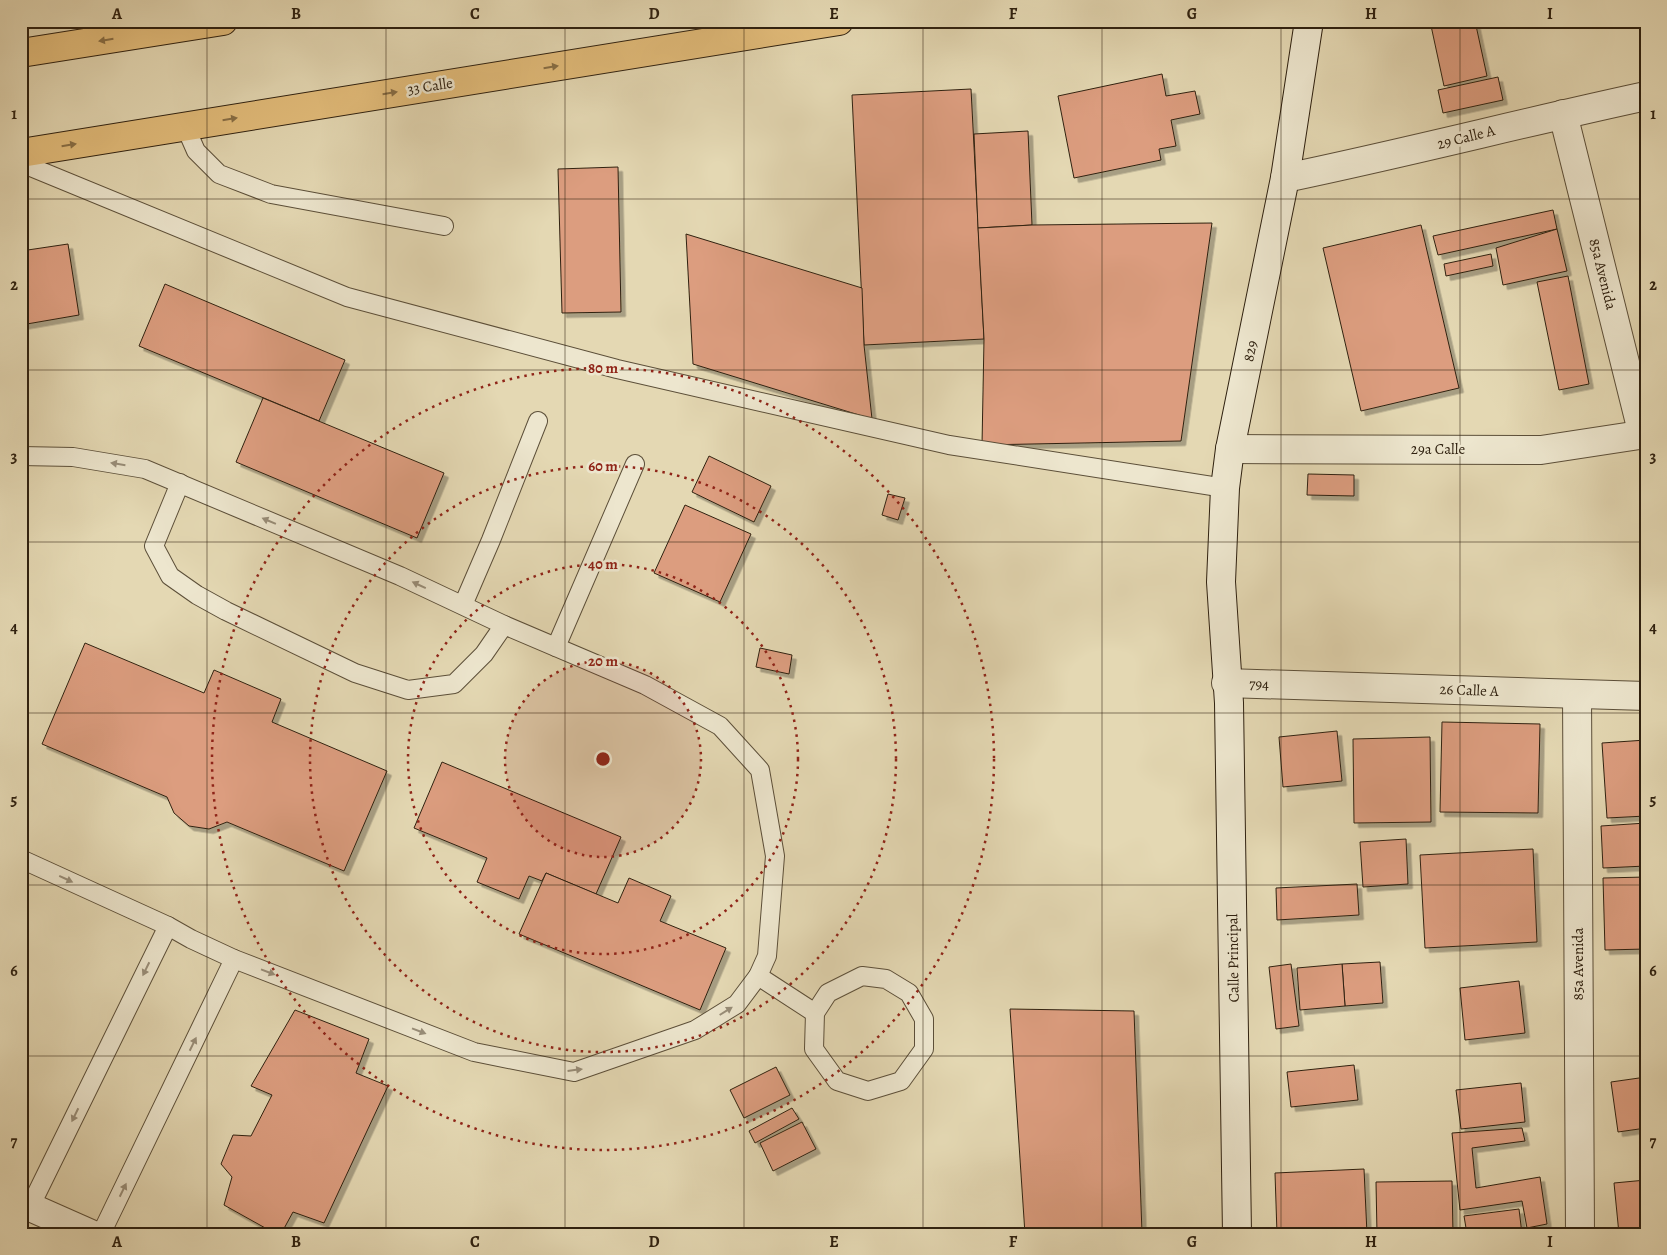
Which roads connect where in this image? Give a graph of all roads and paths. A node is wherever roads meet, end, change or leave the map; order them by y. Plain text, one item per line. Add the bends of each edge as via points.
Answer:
1 (223, 21) edge
2 (839, 21) edge
3 (1309, 21) edge
4 (21, 53) edge
5 (1646, 96) edge
6 (1563, 114) junction
7 (185, 126) junction
8 (21, 153) edge
9 (21, 163) edge
10 (1285, 178) junction
11 (444, 226) dead end
12 (538, 421) dead end
13 (1644, 435) edge
14 (1230, 449) junction
15 (21, 456) edge
16 (635, 464) dead end
17 (180, 483) junction
18 (1226, 488) junction
19 (463, 605) junction
20 (504, 625) junction
21 (556, 648) junction
22 (1226, 683) junction
23 (1292, 685) joint
24 (1577, 694) junction
25 (1646, 696) edge
26 (21, 859) edge
27 (168, 926) junction
28 (234, 959) junction
29 (758, 976) junction
30 (815, 1012) junction
31 (26, 1205) edge
32 (91, 1234) edge
33 (102, 1234) edge
34 (1237, 1234) edge
35 (1580, 1234) edge

1 -> 4 main road
7 -> 2 main road, 33 Calle
3 - 10 street, 829
5 - 6 street, 29 Calle A
6 - 10 street, 29 Calle A
6 - 13 street, 85a Avenida
8 -> 7 main road, 33 Calle
7 - 11 lane via 196,151 219,174 228,178 271,194
9 - 18 lane via 347,297 617,368 949,445
10 - 14 street, 829
12 - 19 lane
13 - 14 street, 29a Calle via 1541,450
14 - 18 street, 829
17 -> 15 lane via 145,469 73,457
16 - 21 lane
19 -> 17 lane
17 - 20 lane via 154,546 170,576 226,611 355,673 408,690 454,684 484,654
18 - 22 street, 829 via 1221,582
19 - 20 lane
20 - 21 lane
21 - 29 lane via 645,685 720,726 760,770 775,856 768,956
22 - 23 street, 794
22 - 34 street, Calle Principal
23 - 24 street, 26 Calle A
24 - 25 street, 26 Calle A
24 - 35 street, 85a Avenida
26 -> 27 lane
27 - 28 lane
27 -> 31 lane
28 -> 29 lane via 474,1052 574,1072 695,1030 737,1004
33 -> 28 lane
29 - 30 lane
30 - 30 lane via 814,1048 837,1081 868,1091 901,1081 924,1049 924,1019 909,992 886,979 862,976 828,993
31 - 32 street

